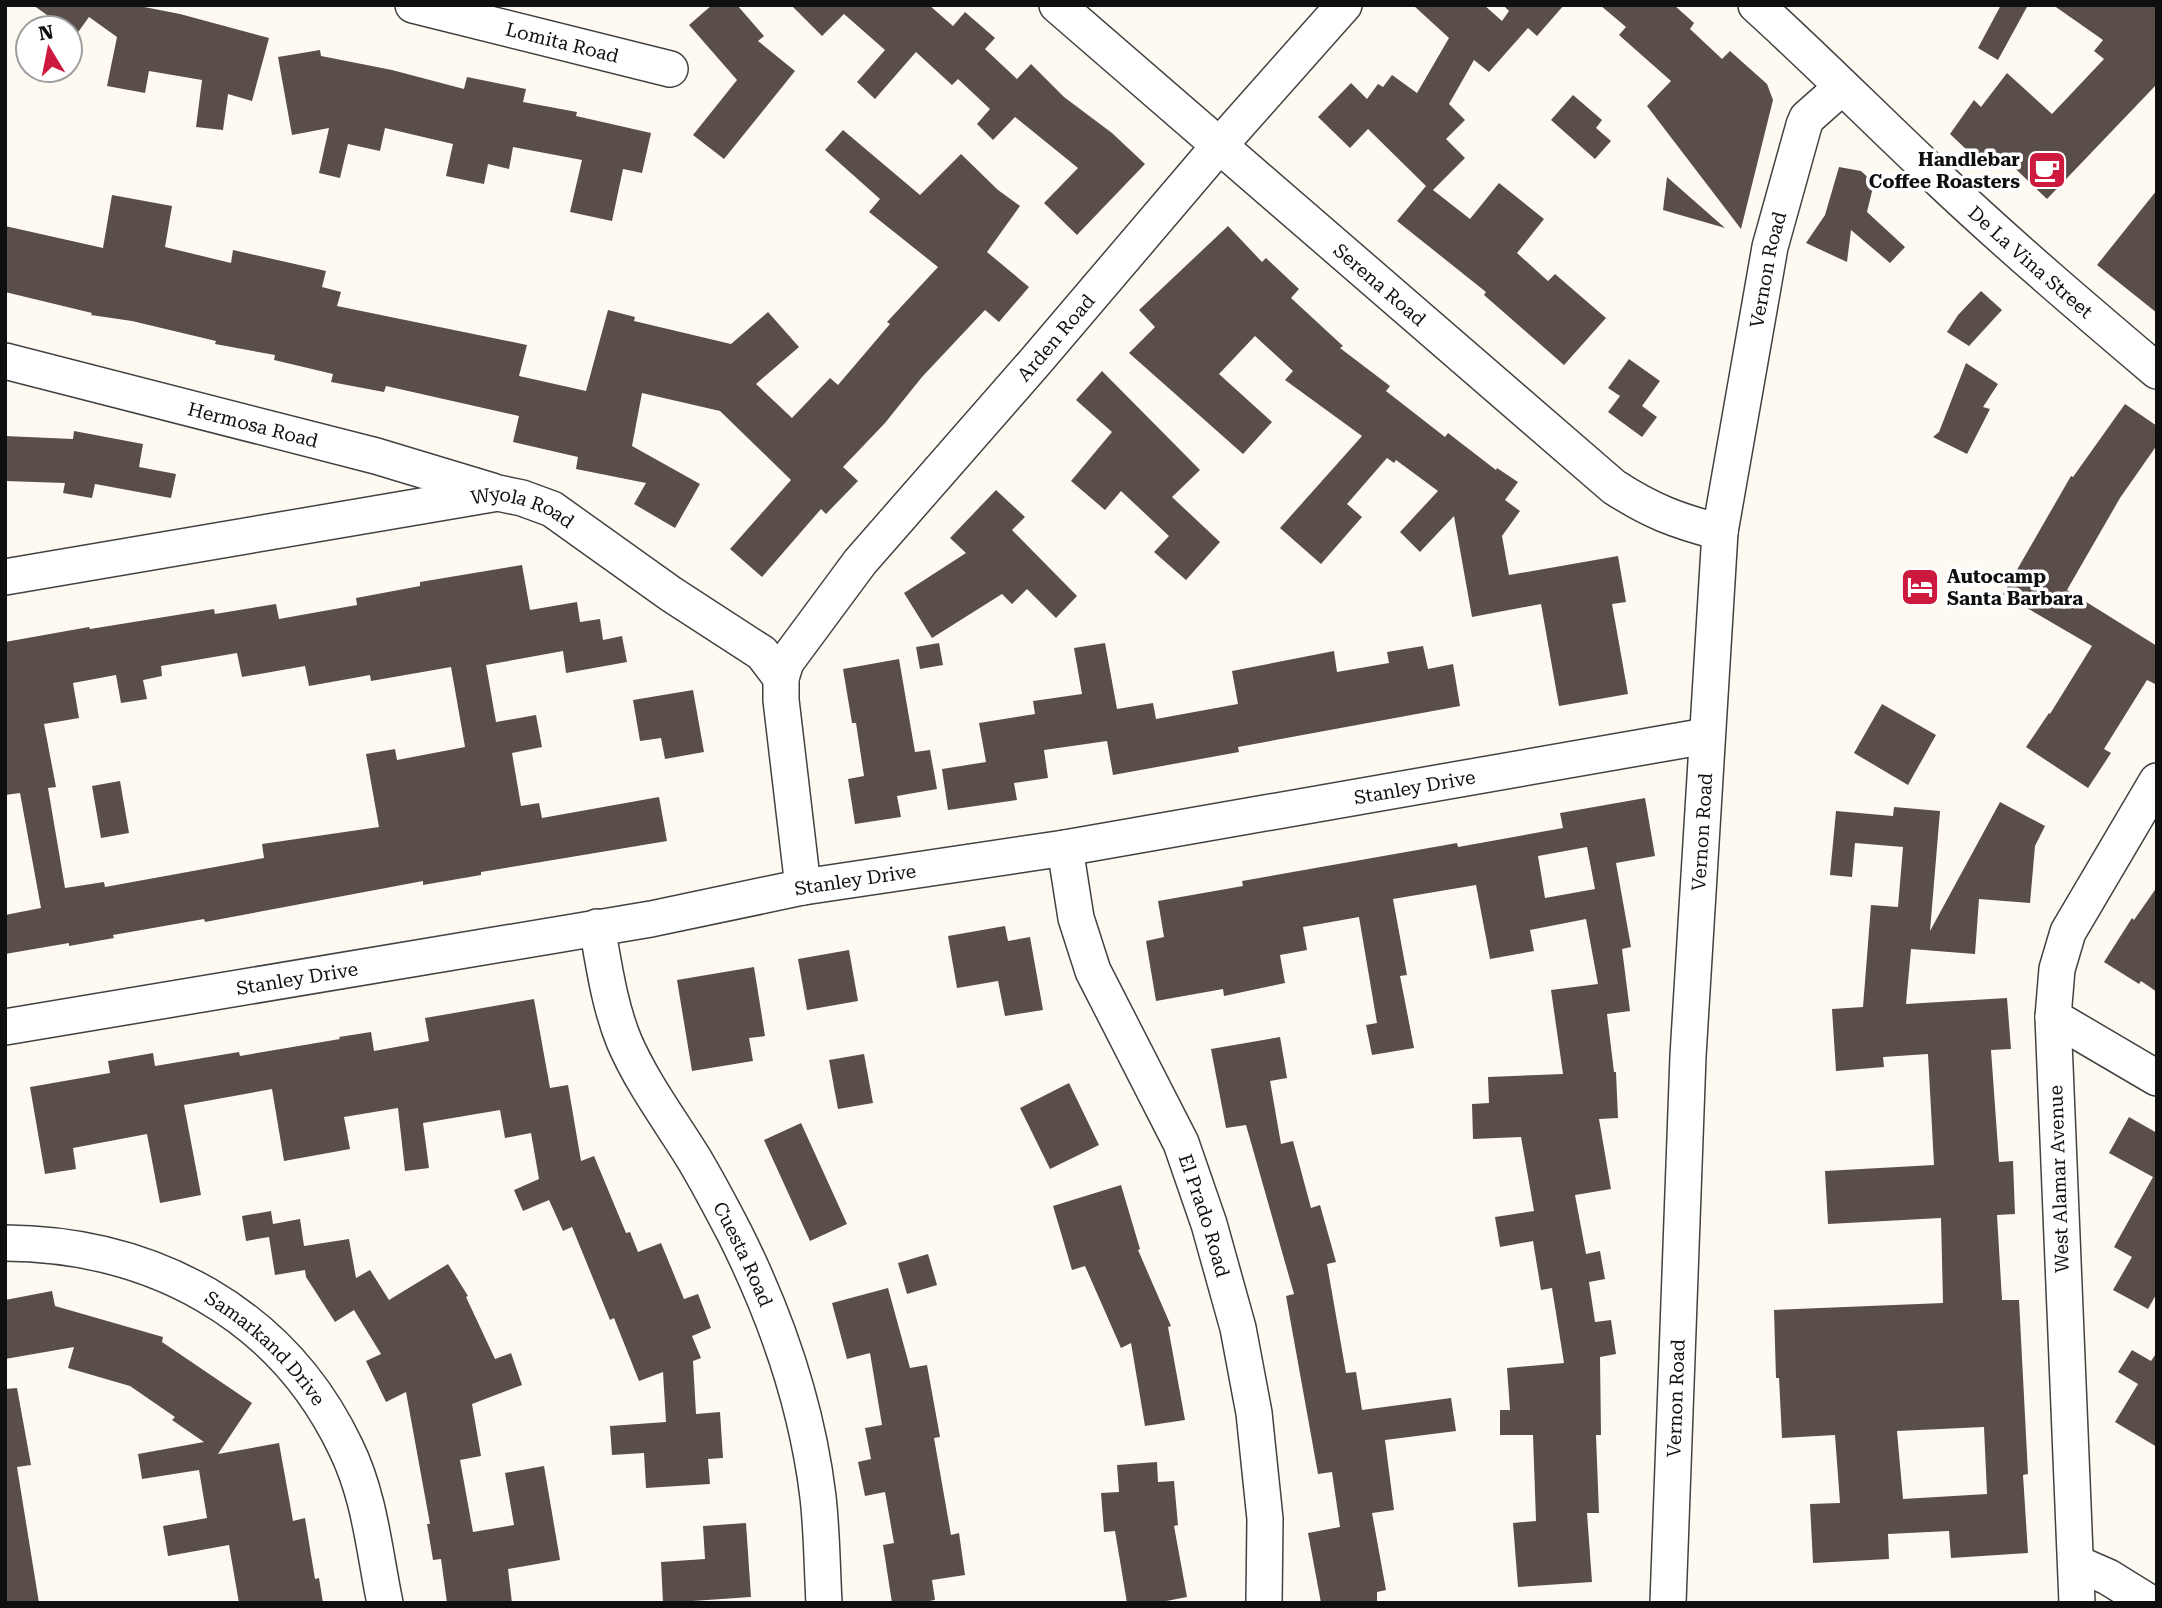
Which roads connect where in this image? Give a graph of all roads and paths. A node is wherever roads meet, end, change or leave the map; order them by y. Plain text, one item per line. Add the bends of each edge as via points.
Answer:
1 (413, 5) edge
2 (1057, 5) edge
3 (1344, 5) edge
4 (1756, 5) edge
5 (670, 69) dead end
6 (1842, 87) junction
7 (1218, 147) junction
8 (5, 361) edge
9 (2157, 371) edge
10 (499, 493) junction
11 (1720, 532) junction
12 (5, 577) edge
13 (781, 678) junction
14 (1706, 736) junction
15 (2157, 780) edge
16 (1065, 848) junction
17 (803, 887) junction
18 (597, 927) junction
19 (2053, 1017) junction
20 (5, 1027) edge
21 (2157, 1079) edge
22 (5, 1243) edge
23 (2076, 1563) junction
24 (384, 1603) edge
25 (824, 1603) edge
26 (1265, 1603) edge
27 (1668, 1603) edge
28 (2077, 1603) edge
29 (2150, 1603) edge

1 - 5 street, Lomita Road
2 - 7 street, Serena Road
3 - 7 street, Arden Road
4 - 6 street, De La Vina Street
6 - 9 street, De La Vina Street via 2000,236
6 - 11 street, Vernon Road via 1807,118 1773,235
7 - 11 street, Serena Road via 1614,487 1675,521
7 - 13 street, Arden Road via 860,562 786,662
8 - 10 street, Hermosa Road via 376,456
10 - 12 street, Wyola Road
10 - 13 street, Wyola Road via 552,509 762,653
11 - 14 street, Vernon Road
13 - 17 street
14 - 16 street, Stanley Drive
14 - 27 street, Vernon Road via 1688,1056
15 - 19 street, West Alamar Avenue via 2068,932 2057,969
16 - 17 street, Stanley Drive
16 - 26 street, El Prado Road via 1076,918 1093,971 1181,1143 1238,1328 1254,1413 1265,1519
17 - 18 street, Stanley Drive
18 - 20 street, Stanley Drive
18 - 25 street, Cuesta Road via 607,988 623,1038 640,1075 695,1160 735,1234 789,1365 818,1496
19 - 21 street
19 - 23 street, West Alamar Avenue
22 - 24 street, Samarkand Drive via 97,1252 140,1264 198,1290 267,1339 326,1410 347,1450 366,1500
23 - 28 street, West Alamar Avenue
23 - 29 street

